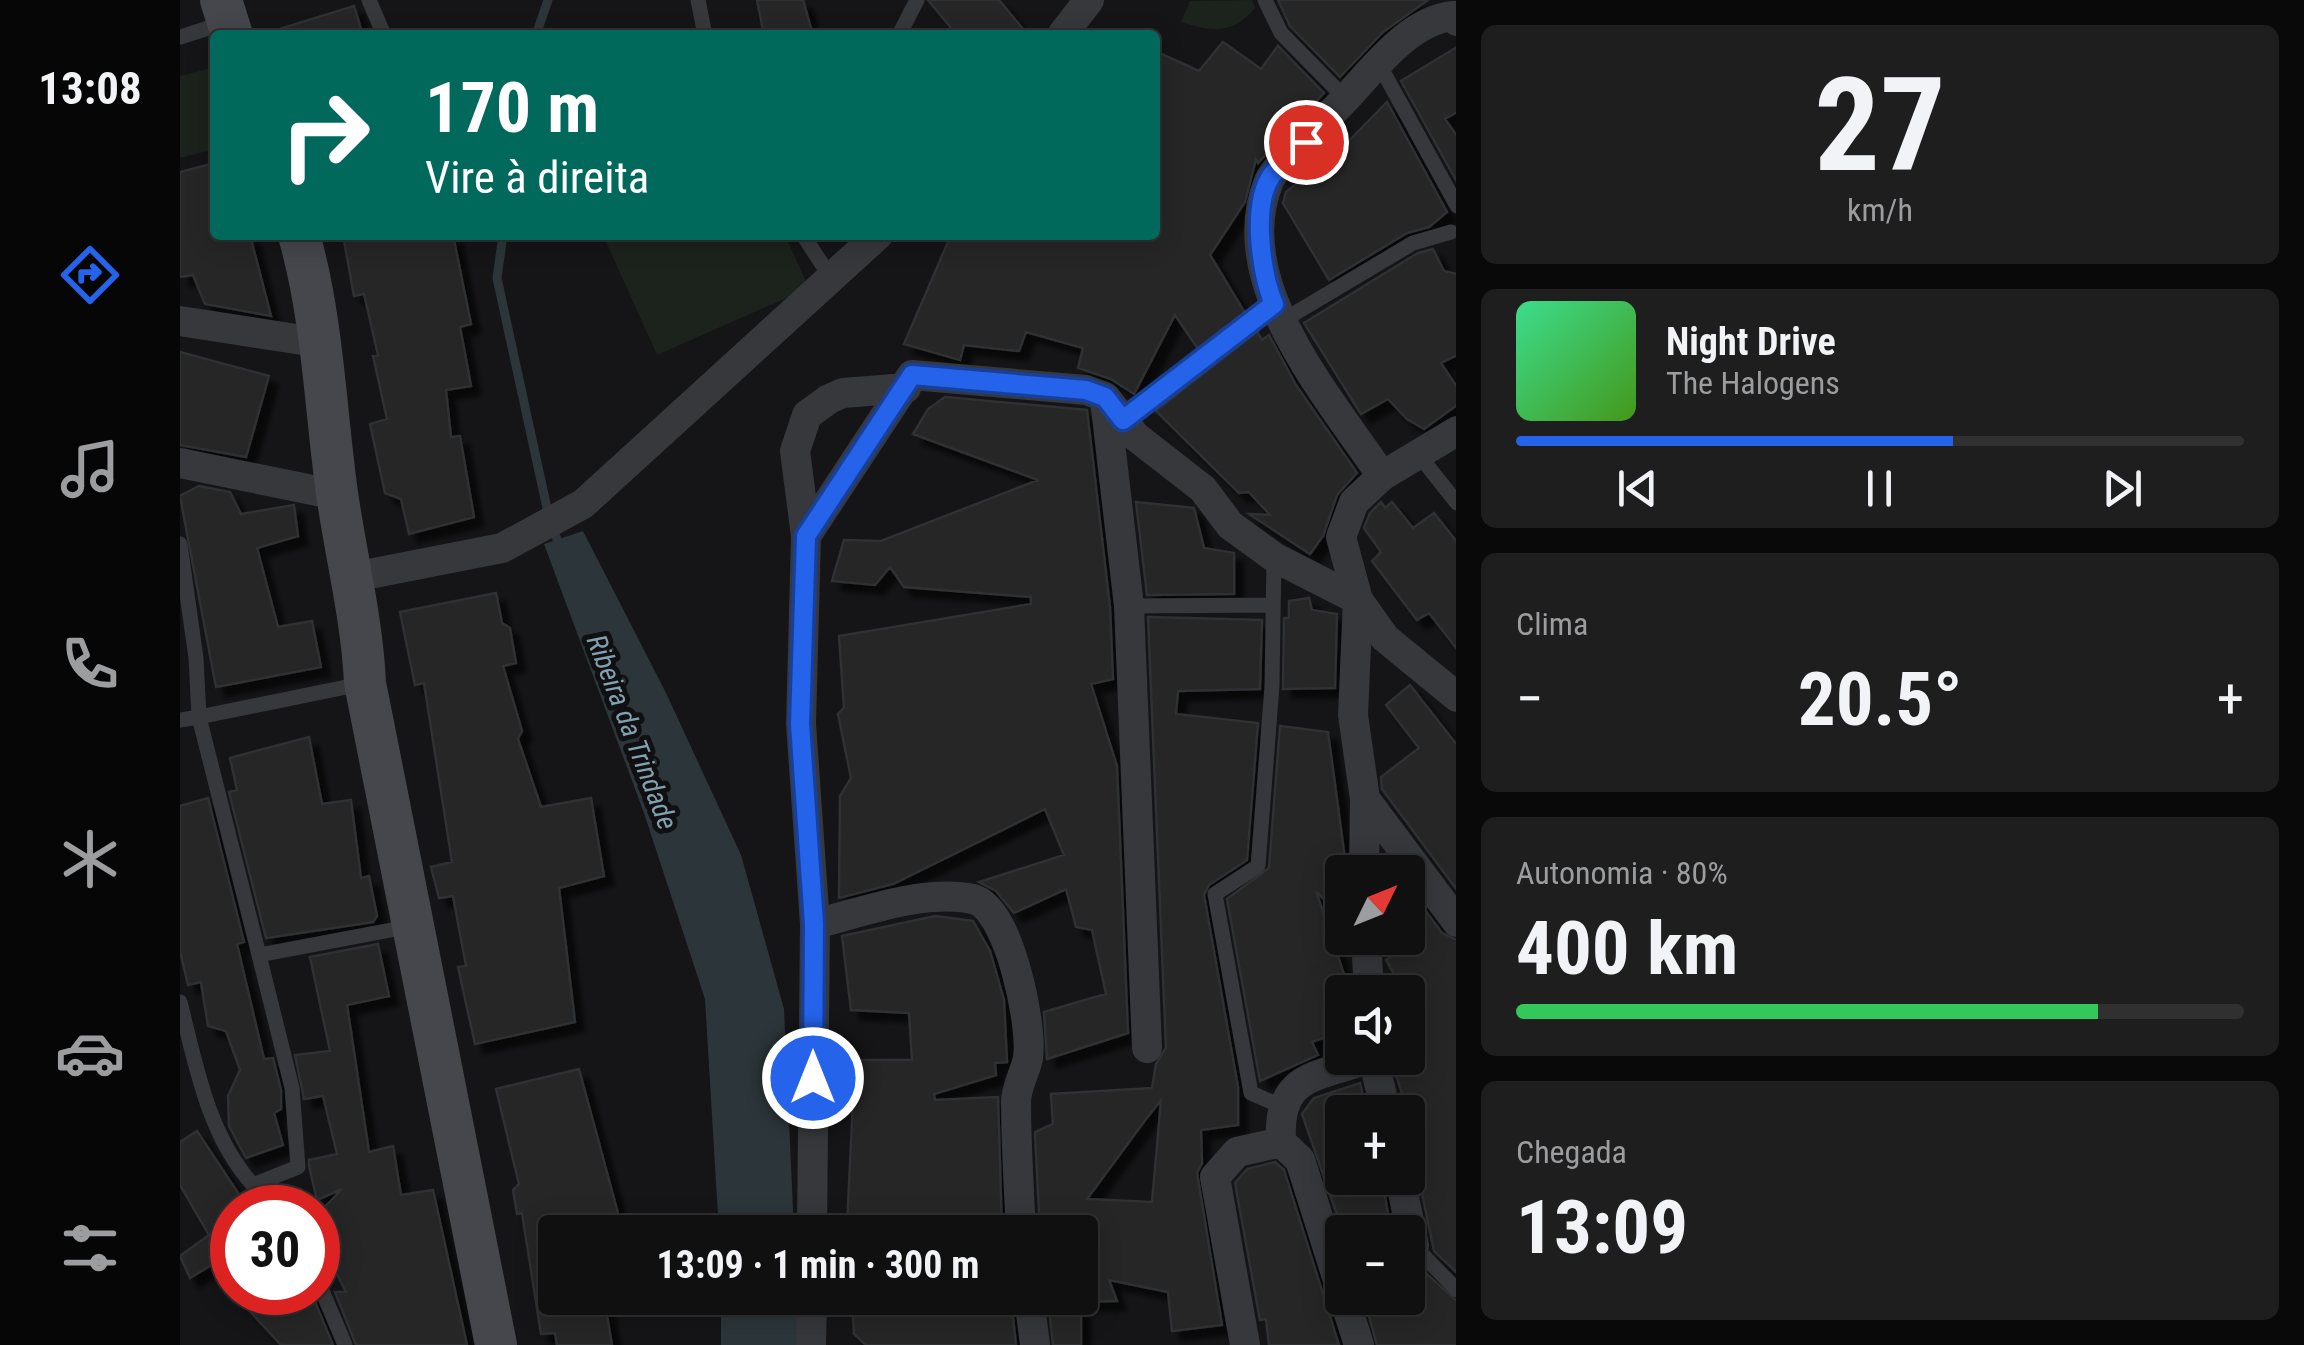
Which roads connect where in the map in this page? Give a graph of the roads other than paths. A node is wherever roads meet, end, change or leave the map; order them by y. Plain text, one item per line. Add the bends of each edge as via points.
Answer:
1 (369, 0) edge
2 (698, 0) edge
3 (1089, 0) edge
4 (1265, 0) edge
5 (917, 1) edge
6 (227, 19) edge
7 (1456, 21) edge
8 (382, 30) edge
9 (704, 30) edge
10 (902, 30) edge
11 (1066, 30) edge
12 (180, 37) edge
13 (1379, 64) junction
14 (1346, 99) junction
15 (1456, 206) edge
16 (1455, 232) edge
17 (300, 240) edge
18 (808, 240) edge
19 (873, 240) edge
20 (832, 280) junction
21 (1278, 313) junction
22 (180, 321) edge
23 (322, 343) junction
24 (906, 388) junction
25 (1114, 409) junction
26 (1456, 431) edge
27 (1418, 454) junction
28 (180, 463) edge
29 (1382, 476) junction
30 (337, 496) junction
31 (1456, 503) edge
32 (806, 536) junction
33 (180, 544) edge
34 (1274, 556) junction
35 (354, 577) junction
36 (1358, 600) junction
37 (1129, 606) junction
38 (1273, 606) junction
39 (365, 683) junction
40 (1451, 683) edge
41 (199, 717) junction
42 (180, 720) edge
43 (1365, 799) junction
44 (1364, 855) edge
45 (1456, 922) edge
46 (814, 924) junction
47 (413, 926) junction
48 (259, 955) junction
49 (180, 1002) edge
50 (1147, 1048) dead end
51 (1325, 1075) edge
52 (1281, 1106) junction
53 (1281, 1142) junction
54 (812, 1215) edge
55 (1020, 1215) edge
56 (1325, 1238) edge
57 (1425, 1258) edge
58 (1456, 1290) edge
59 (332, 1315) edge
60 (812, 1315) edge
61 (1031, 1315) edge
62 (1349, 1315) edge
63 (345, 1345) edge
64 (496, 1345) edge
65 (811, 1345) edge
66 (1035, 1345) edge
67 (1245, 1345) edge
68 (1359, 1345) edge

1 - 8 lane
2 - 9 lane
3 - 11 street
4 - 14 lane via 1280,33
5 - 10 lane
6 - 12 lane
7 - 13 street via 1432,18
13 - 14 street
13 - 15 lane
14 - 21 street via 1269,178 1261,214 1263,279
16 - 21 lane via 1413,244
17 - 23 street
18 - 20 lane
19 - 20 street
20 - 35 street via 584,504 502,548
21 - 25 lane
21 - 29 street
22 - 23 street
23 - 30 street
24 - 25 street via 912,375 937,374 1086,390
24 - 32 street
24 - 32 street via 843,393 807,416 795,451
25 - 34 street via 1135,436 1203,490 1230,526
25 - 37 street
26 - 27 street
27 - 29 street
27 - 31 lane
28 - 30 street
29 - 36 street via 1354,502 1340,538
30 - 35 street
32 - 46 street via 800,724
33 - 41 lane
34 - 36 street
34 - 38 lane
35 - 39 street
36 - 40 street via 1384,638
36 - 43 street via 1353,715
37 - 38 lane
37 - 50 street
38 - 52 lane via 1258,866 1215,894 1251,1093
39 - 41 lane
39 - 47 street
41 - 42 lane
41 - 48 lane
43 - 44 street
43 - 45 street
46 - 54 street
46 - 55 street via 936,900 975,900 993,911 1021,988 1028,1056 1016,1097
47 - 48 lane
47 - 64 street
48 - 49 lane via 292,1088 298,1167 253,1185 238,1168 207,1107
51 - 52 street via 1293,1086
52 - 53 street
53 - 56 street via 1300,1160
53 - 67 street via 1238,1152 1215,1177
57 - 58 lane
59 - 63 lane
60 - 65 street
61 - 66 street
62 - 68 street

